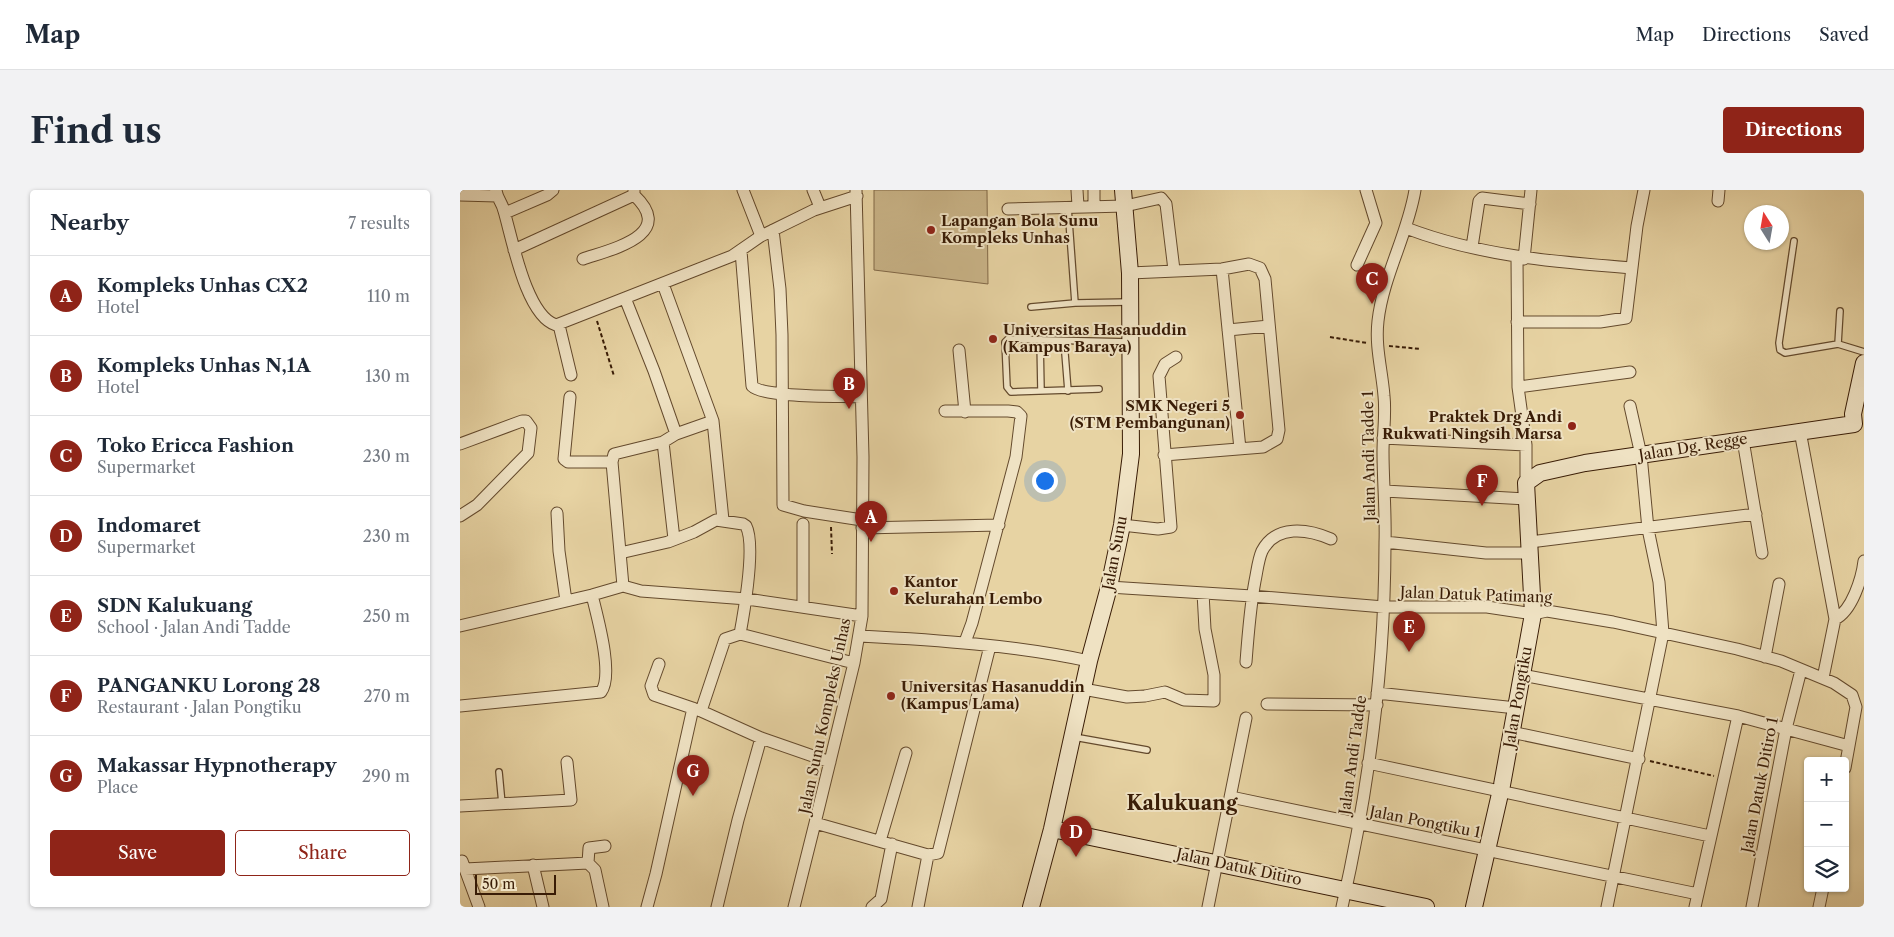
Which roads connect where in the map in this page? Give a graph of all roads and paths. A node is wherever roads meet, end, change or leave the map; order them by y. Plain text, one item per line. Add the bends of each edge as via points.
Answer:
1 (552, 190) edge
2 (742, 190) edge
3 (813, 190) edge
4 (1078, 190) edge
5 (1094, 190) edge
6 (1366, 190) edge
7 (1415, 190) edge
8 (1531, 190) edge
9 (1644, 190) edge
10 (634, 192) edge
11 (496, 193) edge
12 (856, 193) edge
13 (460, 195) edge
14 (1124, 198) edge
15 (1530, 204) junction
16 (1094, 205) junction
17 (1073, 206) junction
18 (820, 207) junction
19 (1008, 209) dead end
20 (505, 213) junction
21 (1406, 228) junction
22 (773, 230) junction
23 (761, 236) junction
24 (1794, 241) dead end
25 (1472, 247) junction
26 (514, 250) junction
27 (741, 251) junction
28 (1521, 258) junction
29 (583, 259) dead end
30 (1357, 265) dead end
31 (1222, 268) junction
32 (1632, 268) junction
33 (1174, 270) junction
34 (1130, 274) junction
35 (663, 284) junction
36 (625, 298) junction
37 (1130, 302) junction
38 (1075, 303) junction
39 (1031, 307) dead end
40 (1840, 311) dead end
41 (594, 312) junction
42 (1516, 322) junction
43 (559, 325) junction
44 (1269, 326) junction
45 (1228, 330) junction
46 (1330, 337) dead end
47 (1040, 339) junction
48 (1064, 341) junction
49 (1131, 342) junction
50 (1838, 344) junction
51 (1377, 345) junction
52 (1421, 349) dead end
53 (959, 350) dead end
54 (1864, 352) edge
55 (1176, 357) dead end
56 (1864, 363) edge
57 (1630, 372) dead end
58 (571, 374) dead end
59 (614, 376) dead end
60 (1518, 387) junction
61 (1099, 389) dead end
62 (1041, 391) junction
63 (1068, 391) junction
64 (783, 394) junction
65 (860, 396) junction
66 (570, 397) dead end
67 (1630, 406) dead end
68 (945, 411) dead end
69 (966, 412) junction
70 (713, 421) junction
71 (1859, 424) edge
72 (1800, 431) junction
73 (676, 434) junction
74 (1383, 438) junction
75 (1743, 440) junction
76 (662, 442) junction
77 (460, 444) edge
78 (1526, 445) junction
79 (1240, 449) junction
80 (1164, 455) junction
81 (1641, 455) junction
82 (612, 462) junction
83 (1385, 491) junction
84 (1527, 491) junction
85 (557, 513) dead end
86 (831, 514) junction
87 (1756, 514) junction
88 (460, 516) edge
89 (723, 520) junction
90 (803, 524) dead end
91 (862, 524) junction
92 (999, 525) junction
93 (1122, 525) junction
94 (1648, 529) junction
95 (674, 539) junction
96 (1331, 539) dead end
97 (1386, 542) junction
98 (1531, 548) junction
99 (620, 553) junction
100 (1762, 553) dead end
101 (832, 554) dead end
102 (1864, 561) edge
103 (1779, 584) dead end
104 (623, 586) junction
105 (1109, 587) junction
106 (1203, 593) junction
107 (592, 595) junction
108 (1252, 596) junction
109 (747, 599) junction
110 (566, 601) junction
111 (802, 607) junction
112 (1384, 607) junction
113 (1533, 614) junction
114 (862, 616) junction
115 (1836, 619) junction
116 (460, 626) edge
117 (1663, 633) junction
118 (740, 634) junction
119 (860, 636) junction
120 (965, 642) junction
121 (990, 646) junction
122 (1764, 657) junction
123 (1089, 661) junction
124 (1246, 662) dead end
125 (854, 663) junction
126 (659, 664) dead end
127 (1801, 670) junction
128 (1522, 675) junction
129 (1829, 680) junction
130 (1083, 689) junction
131 (1377, 693) junction
132 (1650, 700) junction
133 (1860, 702) edge
134 (1267, 704) dead end
135 (1377, 705) junction
136 (460, 706) edge
137 (1516, 708) junction
138 (697, 710) junction
139 (1738, 716) junction
140 (1246, 718) dead end
141 (1786, 729) junction
142 (1511, 732) junction
143 (1072, 736) junction
144 (761, 738) junction
145 (1849, 746) junction
146 (1147, 750) dead end
147 (906, 753) dead end
148 (1847, 757) edge
149 (1639, 759) junction
150 (567, 762) dead end
151 (830, 762) junction
152 (1368, 763) junction
153 (499, 772) dead end
154 (1723, 778) junction
155 (1500, 792) junction
156 (1231, 798) junction
157 (502, 804) junction
158 (460, 806) edge
159 (1627, 818) junction
160 (815, 823) junction
161 (1358, 824) junction
162 (1052, 829) junction
163 (1710, 836) junction
164 (880, 841) junction
165 (892, 844) junction
166 (605, 846) dead end
167 (1486, 849) junction
168 (933, 854) junction
169 (462, 862) edge
170 (1218, 862) junction
171 (588, 863) junction
172 (533, 865) junction
173 (1613, 878) junction
174 (1346, 890) junction
175 (1823, 892) edge
176 (1698, 894) junction
177 (479, 907) edge
178 (543, 907) edge
179 (603, 907) edge
180 (646, 907) edge
181 (717, 907) edge
182 (794, 907) edge
183 (872, 907) edge
184 (918, 907) edge
185 (1031, 907) edge
186 (1208, 907) edge
187 (1342, 907) edge
188 (1426, 907) edge
189 (1474, 907) edge
190 (1607, 907) edge
191 (1695, 907) edge
192 (1752, 907) edge
193 (1820, 907) edge

1 - 20 street
2 - 23 street
3 - 18 street
4 - 17 street
5 - 16 street
6 - 30 street via 1376,222
7 - 21 street, Jalan Andi Tadde 1
8 - 15 street
9 - 32 street
10 - 26 street
10 - 29 street via 648,219 648,226 641,236
11 - 13 street
11 - 20 street
12 - 18 street
12 - 65 street, Jalan Sunu Kompleks Unhas
14 - 16 street
14 - 33 street via 1165,201
14 - 34 street, Jalan Sunu
15 - 25 street via 1482,198
15 - 28 street
16 - 17 street
17 - 19 street
17 - 38 lane
18 - 22 street
20 - 26 street
21 - 25 street
21 - 51 street, Jalan Andi Tadde 1 via 1379,313
22 - 23 street
22 - 64 street via 780,289
23 - 27 street
24 - 50 lane via 1780,350 1785,353
25 - 28 street
26 - 43 street via 542,315 548,322
27 - 35 street
27 - 64 street via 751,384 757,390
28 - 32 street
28 - 42 street
31 - 33 street
31 - 44 street via 1249,264 1260,268 1265,279
31 - 45 street
32 - 42 street via 1628,315 1624,320
33 - 34 street
34 - 37 street, Jalan Sunu
35 - 36 street
35 - 70 street
36 - 41 street
36 - 73 street
37 - 38 lane
37 - 49 street, Jalan Sunu
38 - 39 lane
40 - 50 lane
41 - 43 street
41 - 59 path
42 - 60 street
43 - 58 street
44 - 45 street
44 - 79 street via 1279,430 1277,439 1263,446
45 - 79 street
46 - 51 path
47 - 48 lane
47 - 62 lane
47 - 62 lane via 1008,339 1004,349 1009,390
48 - 49 lane
48 - 63 lane
49 - 93 street, Jalan Sunu via 1131,454
50 - 54 lane
51 - 52 path
51 - 74 street, Jalan Andi Tadde 1 via 1384,395
53 - 69 street
55 - 80 street via 1165,364 1159,376
56 - 71 street via 1853,414
57 - 60 street
60 - 78 street
61 - 63 lane
62 - 63 lane
64 - 65 street
64 - 86 street via 783,505
65 - 91 street, Jalan Sunu Kompleks Unhas
66 - 82 street via 564,460
67 - 81 street
68 - 69 street
69 - 92 street via 1008,411 1021,416 1016,457
70 - 73 street
70 - 89 street
71 - 72 street, Jalan Dg. Regge
72 - 75 street, Jalan Dg. Regge
72 - 115 street
73 - 76 street
74 - 78 street
74 - 83 street, Jalan Andi Tadde 1
75 - 81 street, Jalan Dg. Regge
75 - 87 street
76 - 82 street via 614,454
76 - 95 street
77 - 88 street via 522,421 531,428 528,454 477,505
78 - 84 street
79 - 80 street
80 - 93 street via 1171,526 1158,529
81 - 84 street, Jalan Dg. Regge via 1540,473
81 - 94 street
82 - 99 street
83 - 84 street
83 - 97 street, Jalan Andi Tadde 1
84 - 98 street, Jalan Pongtiku
85 - 110 street
86 - 91 street
86 - 101 path
87 - 94 street
87 - 100 street
89 - 95 street via 716,520
89 - 109 street via 743,524 748,530
90 - 111 street
91 - 92 street
91 - 114 street, Jalan Sunu Kompleks Unhas
92 - 120 street
93 - 105 street, Jalan Sunu
94 - 98 street
94 - 117 street via 1659,582
95 - 99 street
96 - 108 street via 1303,530 1287,531 1272,538 1263,550
97 - 98 street via 1486,553
97 - 112 street, Jalan Andi Tadde 1
98 - 113 street, Jalan Pongtiku
99 - 104 street
102 - 115 street via 1849,603
103 - 122 street
104 - 107 street
104 - 109 street via 640,591
105 - 106 street, Jalan Datuk Patimang
105 - 123 street, Jalan Sunu
106 - 108 street, Jalan Datuk Patimang
106 - 130 street via 1207,643 1214,674 1214,701 1184,700 1165,692 1127,697
107 - 110 street
107 - 136 street via 605,672 601,692
108 - 112 street, Jalan Datuk Patimang
108 - 124 street
109 - 111 street
109 - 118 street
110 - 116 street
111 - 114 street
112 - 113 street, Jalan Datuk Patimang via 1487,607
112 - 131 street, Jalan Andi Tadde
113 - 117 street, Jalan Datuk Patimang via 1547,611
113 - 128 street, Jalan Pongtiku
114 - 119 street, Jalan Sunu Kompleks Unhas
115 - 129 street
117 - 122 street, Jalan Datuk Patimang
117 - 132 street
118 - 125 street
118 - 138 street via 725,639
119 - 120 street
119 - 125 street, Jalan Sunu Kompleks Unhas
120 - 121 street
121 - 123 street via 1048,652
121 - 168 street
122 - 127 street, Jalan Datuk Patimang
123 - 130 street, Jalan Sunu
125 - 151 street, Jalan Sunu Kompleks Unhas
126 - 138 street via 652,686 654,695
127 - 129 street, Jalan Datuk Patimang
127 - 141 street, Jalan Datuk Ditiro 1
128 - 132 street
128 - 137 street, Jalan Pongtiku
129 - 133 street, Jalan Datuk Patimang
130 - 143 street, Jalan Sunu
131 - 135 street, Jalan Andi Tadde
131 - 137 street
132 - 139 street
132 - 149 street
133 - 145 street
134 - 135 street
135 - 152 street, Jalan Andi Tadde
137 - 142 street, Jalan Pongtiku
138 - 144 street
138 - 180 street
139 - 141 street
139 - 154 street
140 - 156 street
141 - 145 street
141 - 192 street, Jalan Datuk Ditiro 1
142 - 149 street
142 - 155 street, Jalan Pongtiku
143 - 146 lane
143 - 162 street, Jalan Sunu
144 - 151 street
144 - 181 street
145 - 148 street
147 - 164 street
149 - 154 path
149 - 159 street
150 - 157 street via 571,800
151 - 160 street, Jalan Sunu Kompleks Unhas
152 - 155 street
152 - 161 street, Jalan Andi Tadde
153 - 157 lane
154 - 163 street
155 - 159 street
155 - 167 street, Jalan Pongtiku
156 - 161 street, Jalan Pongtiku 1
156 - 170 street
157 - 158 street
159 - 163 street
159 - 173 street
160 - 164 street, Jalan Sunu Kompleks Unhas
160 - 182 street
161 - 167 street, Jalan Pongtiku 1
161 - 174 street, Jalan Andi Tadde
162 - 170 street, Jalan Datuk Ditiro
162 - 185 street, Jalan Sunu
163 - 176 street
164 - 165 street, Jalan Sunu Kompleks Unhas
165 - 168 street, Jalan Sunu Kompleks Unhas
165 - 183 street via 881,899
166 - 171 street via 589,848
167 - 173 street, Jalan Pongtiku 1
167 - 189 street, Jalan Pongtiku
168 - 184 street
169 - 172 street
169 - 177 street
170 - 174 street, Jalan Datuk Ditiro
170 - 186 street
171 - 172 street
171 - 179 street via 595,870
172 - 178 street
173 - 176 street, Jalan Pongtiku 1
173 - 190 street
174 - 187 street, Jalan Andi Tadde
174 - 188 street, Jalan Datuk Ditiro
175 - 193 street
176 - 191 street

